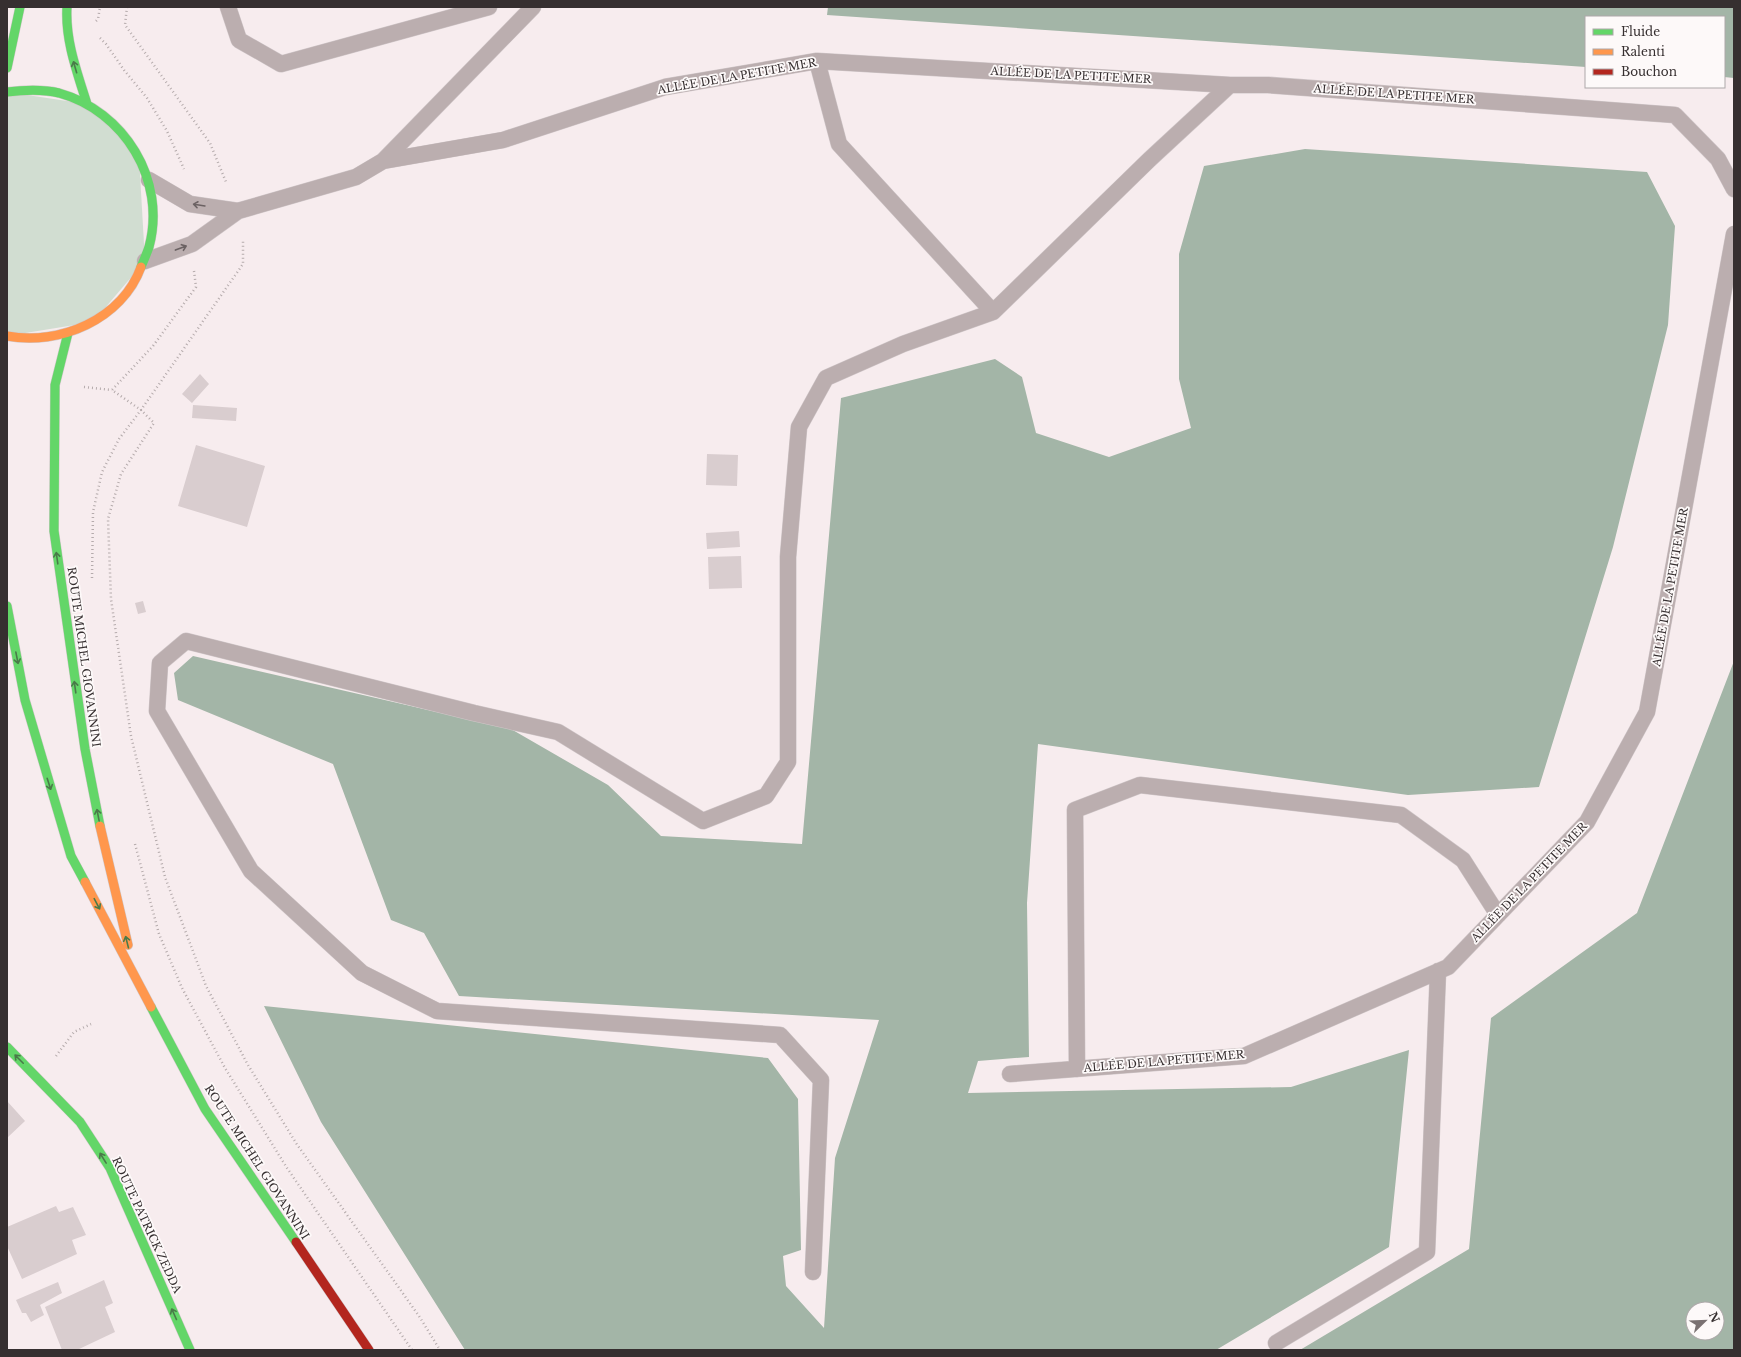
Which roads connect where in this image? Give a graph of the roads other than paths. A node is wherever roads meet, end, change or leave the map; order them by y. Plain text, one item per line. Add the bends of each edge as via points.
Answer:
1 (20, 7) edge
2 (67, 7) edge
3 (228, 7) edge
4 (488, 7) edge
5 (533, 7) edge
6 (817, 61) junction
7 (7, 68) edge
8 (1230, 85) junction
9 (7, 92) edge
10 (87, 104) junction
11 (383, 161) junction
12 (149, 180) junction
13 (1734, 189) edge
14 (238, 211) junction
15 (1734, 234) edge
16 (145, 261) junction
17 (993, 312) junction
18 (68, 334) junction
19 (7, 336) edge
20 (7, 606) edge
21 (1498, 915) junction
22 (1438, 971) junction
23 (137, 980) junction
24 (7, 1047) edge
25 (1077, 1069) junction
26 (1010, 1074) dead end
27 (813, 1272) dead end
28 (1276, 1344) dead end
29 (190, 1350) edge
30 (369, 1350) edge

1 - 7 main road
10 -> 2 main road via 66,26
3 - 4 lane via 239,40 281,64
5 - 11 lane, ALLÉE DE LA PETITE MER
6 - 8 lane, ALLÉE DE LA PETITE MER
6 - 11 lane, ALLÉE DE LA PETITE MER via 664,87 504,140
6 - 17 lane via 839,144
8 - 13 lane, ALLÉE DE LA PETITE MER via 1268,85 1675,115 1718,160
8 - 17 lane
9 - 10 main road via 29,90 59,93
10 - 12 main road via 108,118 125,136 139,157
11 - 14 lane, ALLÉE DE LA PETITE MER via 356,177
14 -> 12 lane via 190,204
12 - 16 main road via 153,207 152,235
16 -> 14 lane via 192,244
15 - 21 lane, ALLÉE DE LA PETITE MER via 1647,712 1588,822
16 - 18 main road via 132,285 115,306 93,322
17 - 27 lane via 903,344 826,378 799,427 788,557 788,762 766,796 703,820 558,732 186,642 160,663 156,711 251,871 362,973 437,1010 780,1036 821,1080
18 - 19 main road via 24,340
23 -> 18 main road, ROUTE MICHEL GIOVANNINI via 107,860 85,749 54,531 55,385
20 -> 23 main road, ROUTE MICHEL GIOVANNINI via 25,700 71,856
21 - 22 lane, ALLÉE DE LA PETITE MER via 1448,967
21 - 25 lane via 1463,860 1401,815 1140,785 1075,810
22 - 25 lane, ALLÉE DE LA PETITE MER via 1244,1056
22 - 28 lane via 1427,1252
23 - 30 main road, ROUTE MICHEL GIOVANNINI via 205,1109
29 -> 24 main road, ROUTE PATRICK ZEDDA via 110,1168 80,1122
25 - 26 lane, ALLÉE DE LA PETITE MER

